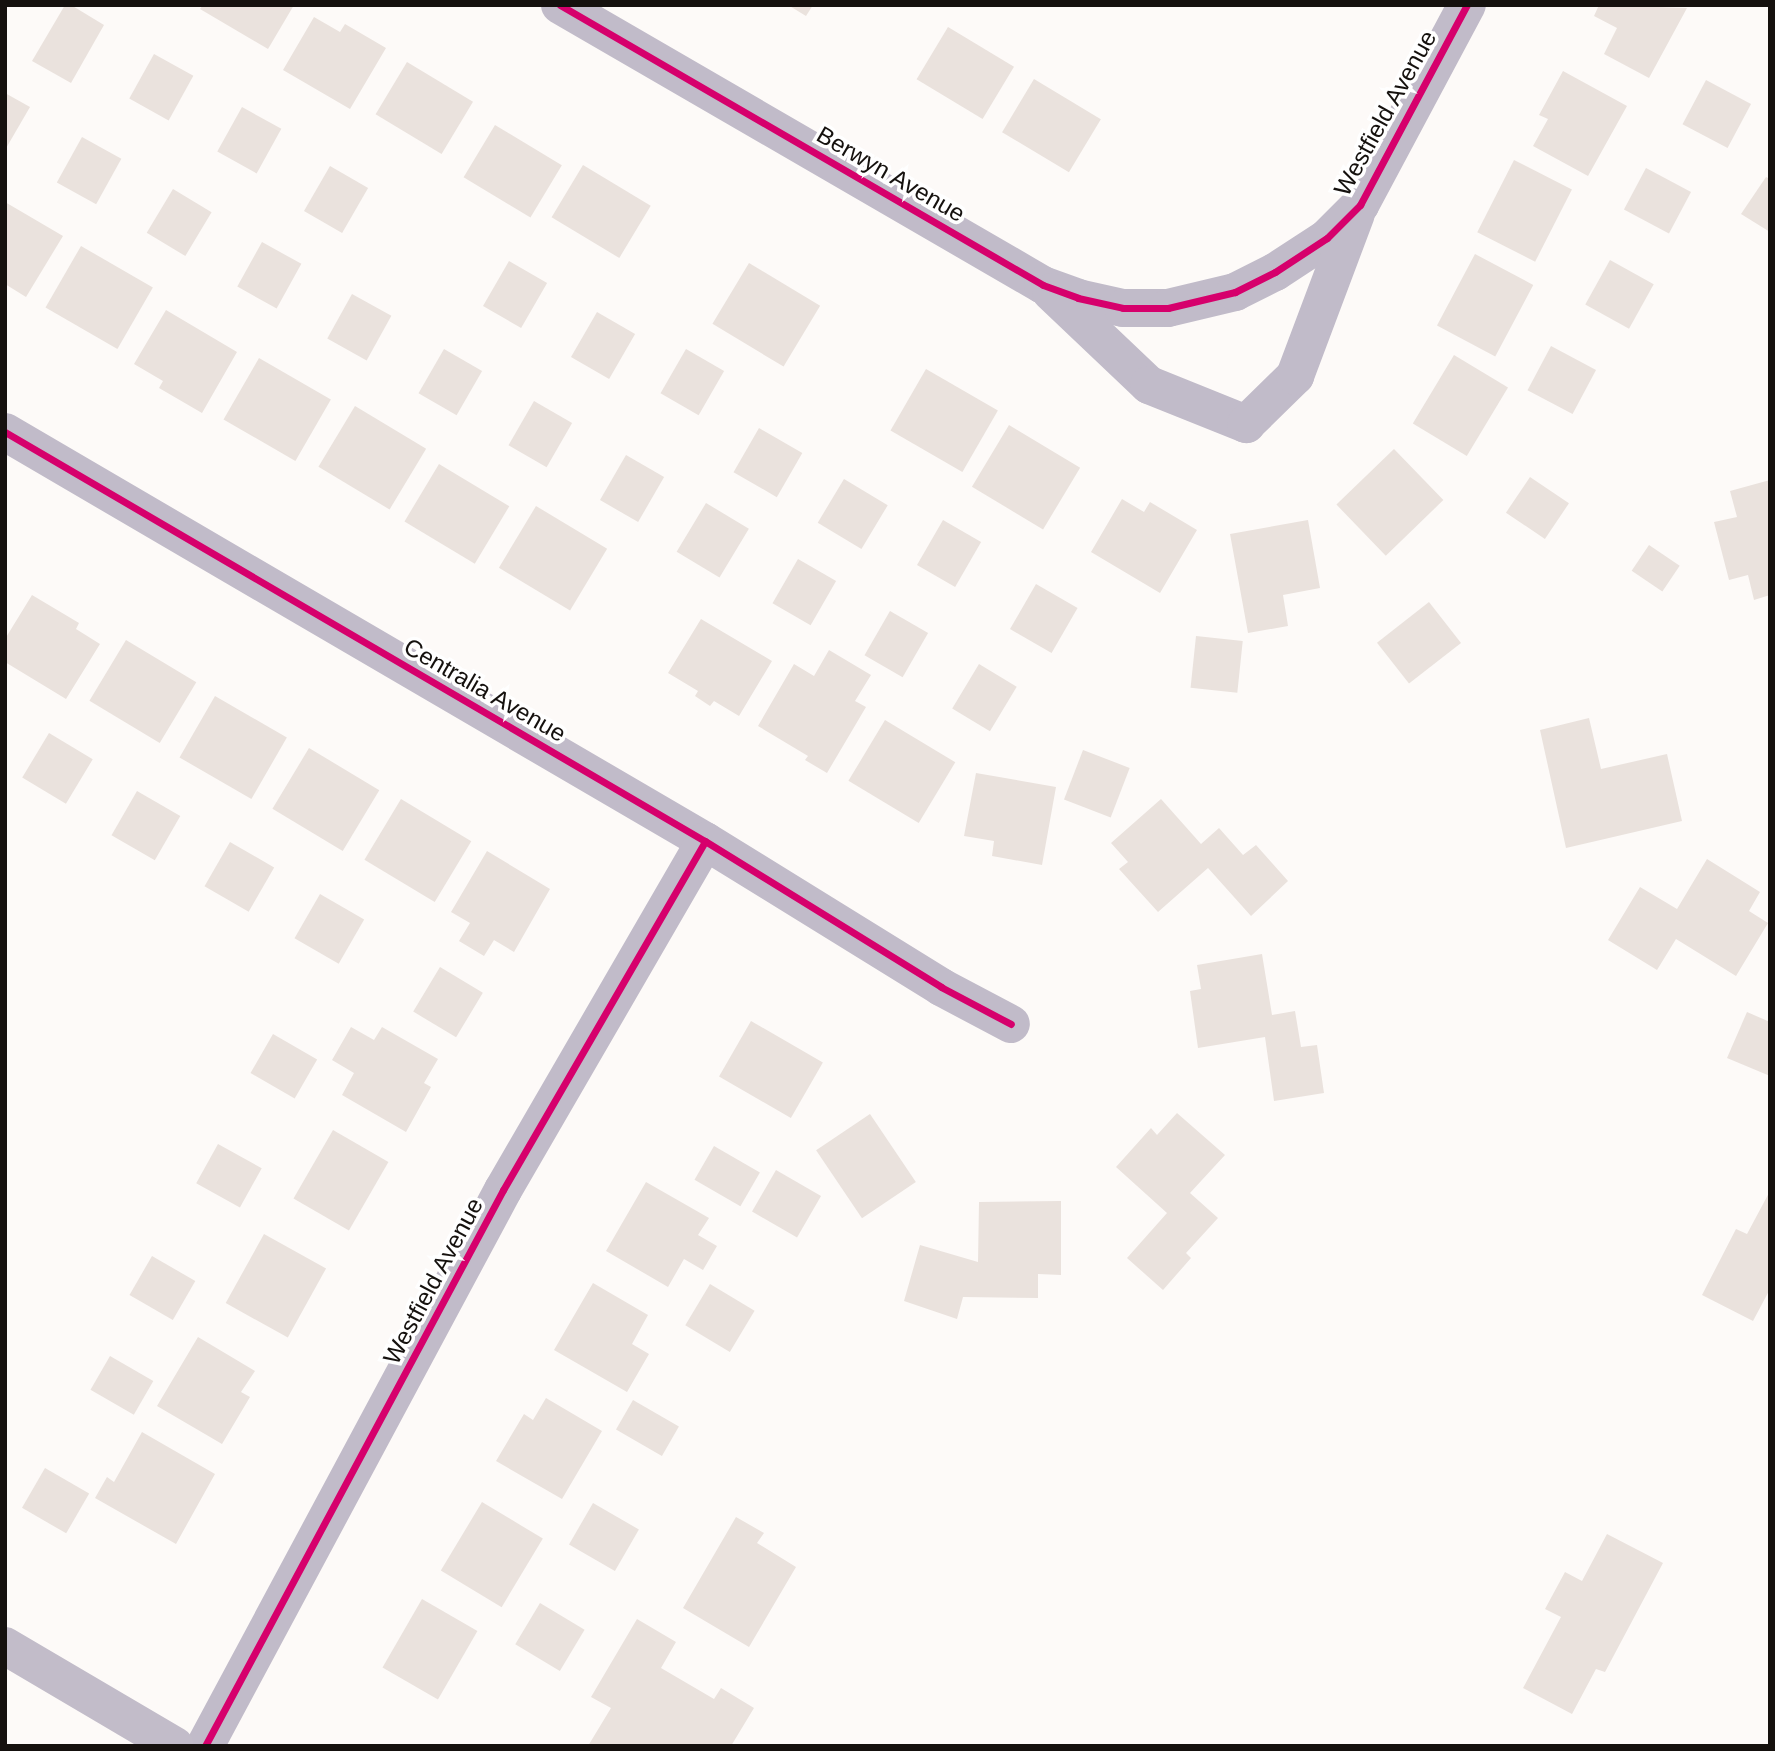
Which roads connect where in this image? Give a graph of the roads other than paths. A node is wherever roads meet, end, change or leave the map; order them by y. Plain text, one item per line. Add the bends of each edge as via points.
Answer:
1 (560, 5) edge
2 (1467, 5) edge
3 (1360, 205) junction
4 (1043, 285) junction
5 (1222, 296) joint
6 (1246, 424) joint
7 (5, 432) edge
8 (705, 841) junction
9 (1011, 1024) dead end
10 (5, 1646) edge
11 (175, 1746) edge
12 (205, 1746) edge

1 - 4 street, Berwyn Avenue
2 - 3 street, Westfield Avenue
3 - 5 street, Westfield Avenue via 1327,238 1286,265
3 - 6 street, Westfield Avenue via 1295,376
4 - 5 street, Berwyn Avenue via 1123,307 1168,308
4 - 6 street, Berwyn Avenue via 1149,385
7 - 8 street, Centralia Avenue
8 - 9 street, Centralia Avenue via 940,987
8 - 12 street, Westfield Avenue via 503,1190
10 - 11 main road

